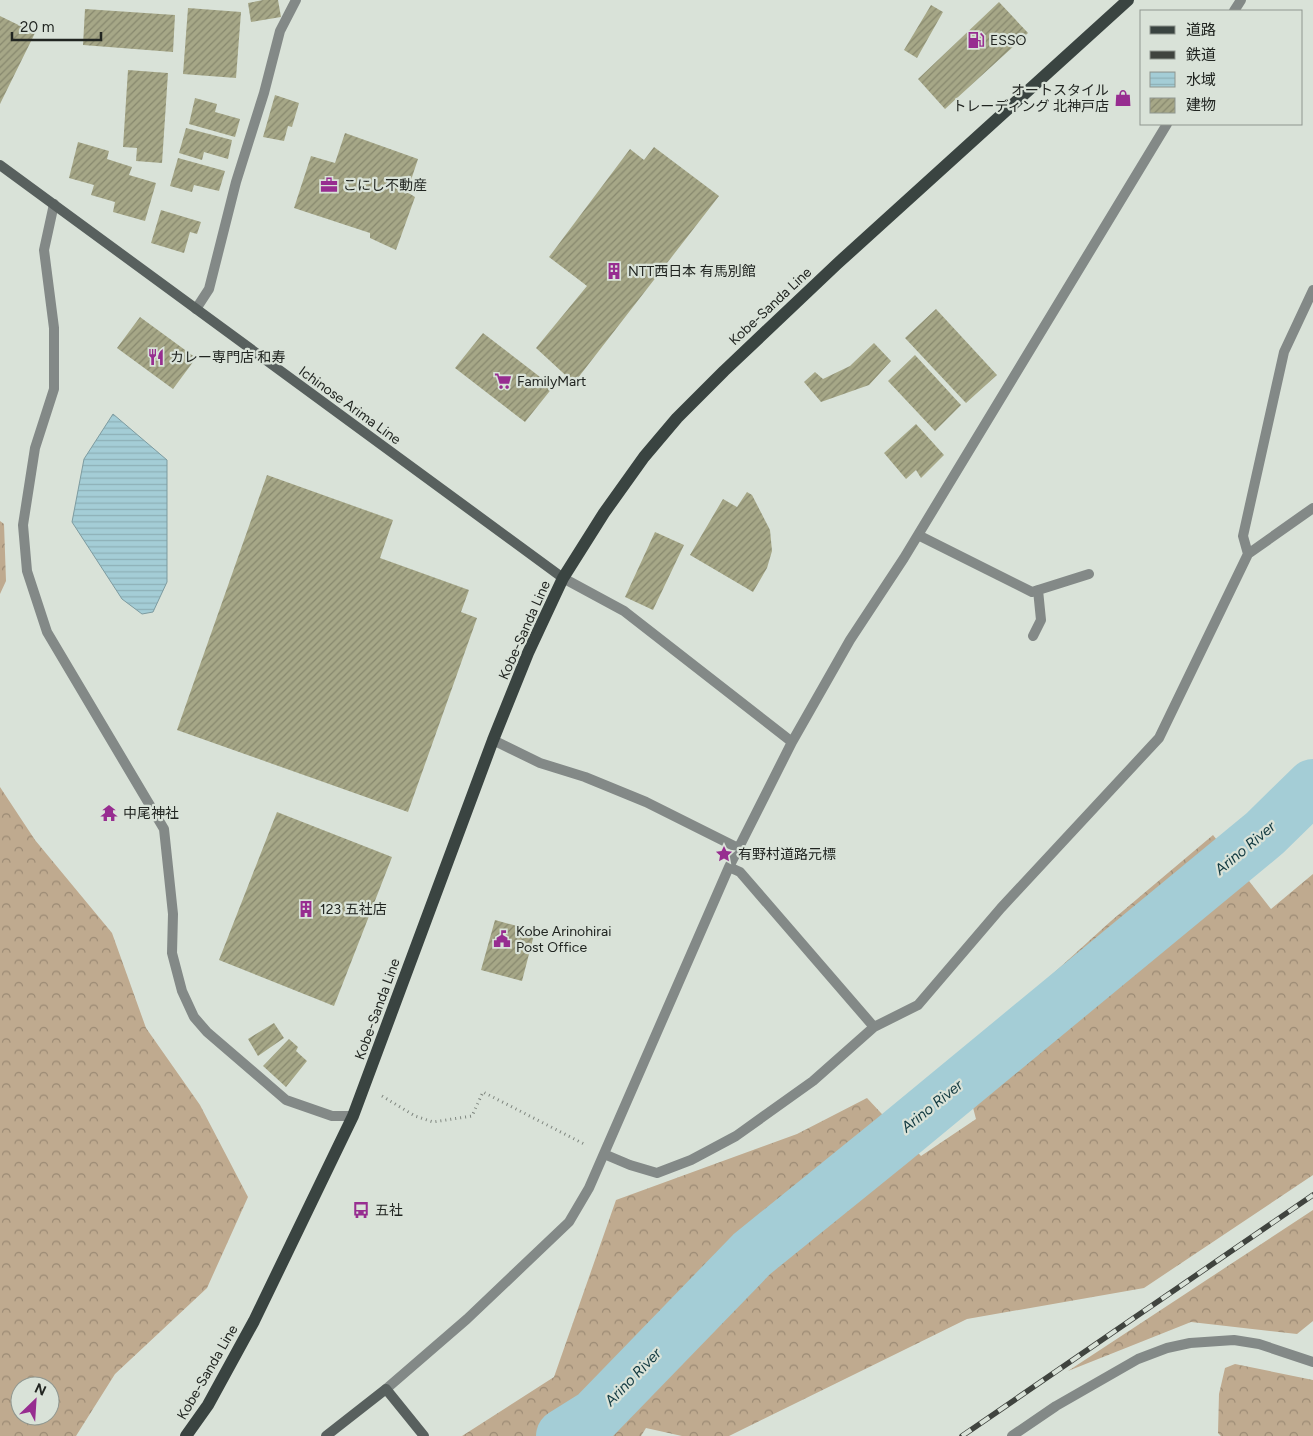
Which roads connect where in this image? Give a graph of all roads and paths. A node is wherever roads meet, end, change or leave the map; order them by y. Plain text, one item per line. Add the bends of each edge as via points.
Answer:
1 (296, 0) edge
2 (1128, 0) edge
3 (1166, 125) edge
4 (0, 165) edge
5 (54, 204) junction
6 (1313, 290) edge
7 (196, 310) junction
8 (1313, 508) edge
9 (918, 535) junction
10 (1248, 554) junction
11 (1089, 574) dead end
12 (564, 578) junction
13 (1038, 590) junction
14 (1034, 636) dead end
15 (493, 740) junction
16 (792, 742) junction
17 (738, 848) junction
18 (729, 867) junction
19 (874, 1027) junction
20 (364, 1086) junction
21 (353, 1116) junction
22 (604, 1154) junction
23 (1313, 1362) edge
24 (386, 1389) junction
25 (186, 1436) edge
26 (326, 1436) edge
27 (424, 1436) edge
28 (1012, 1436) edge

1 - 7 street via 280,32 209,289
2 - 12 main road, Kobe-Sanda Line via 837,264 677,418 610,505
3 - 9 street
4 - 5 main road, Ichinose Arima Line
5 - 7 main road, Ichinose Arima Line
5 - 21 street via 44,250 54,328 54,389 35,448 23,524 27,571 47,632 164,829 174,914 172,953 182,991 194,1017 286,1100 332,1116
6 - 10 street via 1284,352 1243,536
7 - 12 main road, Ichinose Arima Line
8 - 10 street
9 - 13 street via 1032,592
9 - 16 street via 850,640
10 - 19 street via 1159,738 1001,908 918,1005
11 - 13 street
12 - 15 main road, Kobe-Sanda Line via 528,653
12 - 16 street via 624,611
13 - 14 street via 1041,620
15 - 17 street via 540,763 646,802
15 - 20 main road, Kobe-Sanda Line
16 - 17 street
17 - 18 street
18 - 19 street via 740,872
18 - 22 street
19 - 22 street via 813,1082 736,1136 691,1160 657,1173
20 - 21 main road, Kobe-Sanda Line
20 - 22 path via 415,1116 433,1122 472,1116 483,1092
21 - 25 main road, Kobe-Sanda Line via 254,1321 208,1405
22 - 24 street via 569,1222 467,1319
23 - 28 street via 1259,1344 1234,1340 1168,1348 1138,1359 1056,1406
24 - 26 main road
24 - 27 main road

